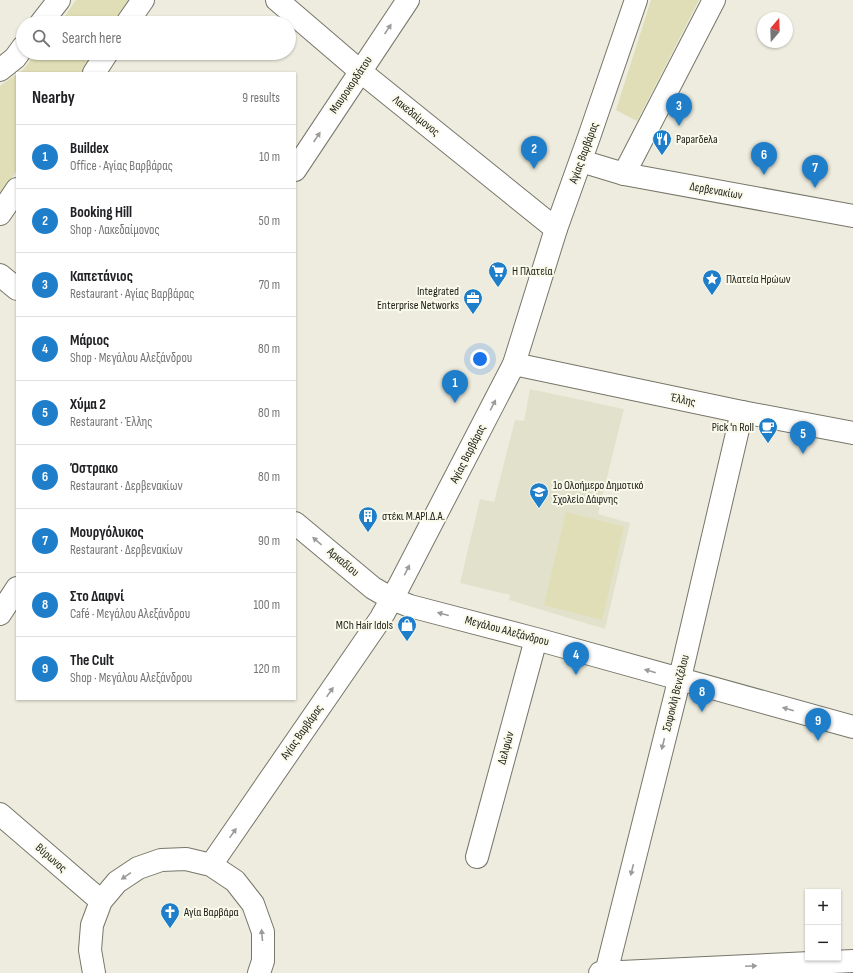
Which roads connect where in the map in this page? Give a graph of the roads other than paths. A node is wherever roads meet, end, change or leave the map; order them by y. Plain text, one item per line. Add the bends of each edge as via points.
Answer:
1 (59, 0) edge
2 (143, 0) edge
3 (277, 0) edge
4 (408, 0) edge
5 (636, 0) edge
6 (714, 0) edge
7 (47, 16) edge
8 (132, 16) edge
9 (296, 16) edge
10 (296, 16) edge
11 (16, 57) edge
12 (102, 60) edge
13 (0, 70) edge
14 (360, 71) junction
15 (95, 72) edge
16 (581, 161) junction
17 (296, 168) edge
18 (624, 174) junction
19 (16, 190) edge
20 (0, 214) edge
21 (853, 216) edge
22 (556, 229) junction
23 (0, 275) edge
24 (16, 288) edge
25 (514, 364) junction
26 (742, 412) junction
27 (853, 433) edge
28 (296, 524) edge
29 (16, 590) edge
30 (392, 599) junction
31 (0, 614) edge
32 (536, 639) junction
33 (679, 679) junction
34 (853, 727) edge
35 (0, 814) edge
36 (477, 857) dead end
37 (211, 865) junction
38 (101, 901) junction
39 (853, 961) edge
40 (94, 973) edge
41 (259, 973) edge
42 (600, 973) edge
43 (606, 973) edge

1 - 7 street
2 - 8 street
3 - 9 street, Λακεδαίμονος
14 -> 4 street, Μαυροκορδάτου
5 - 16 street, Αγίας Βαρβάρας
6 - 18 street
10 - 14 street, Λακεδαίμονος
11 - 13 street
12 - 15 street
17 -> 14 street, Μαυροκορδάτου
14 - 22 street, Λακεδαίμονος
16 - 18 street, Δερβενακίων
16 - 22 street, Αγίας Βαρβάρας
18 - 21 street, Δερβενακίων
19 - 20 street
22 - 25 street, Αγίας Βαρβάρας
23 - 24 street
25 - 26 street, Έλλης
30 -> 25 street, Αγίας Βαρβάρας
26 - 27 street, Έλλης
26 - 33 street, Σοφοκλή Βενιζέλου
30 -> 28 street, Αρκαδίου via 374,588
29 - 31 street
32 -> 30 street, Μεγάλου Αλεξάνδρου
37 -> 30 street, Αγίας Βαρβάρας
33 -> 32 street, Μεγάλου Αλεξάνδρου
32 - 36 street, Δελφών
34 -> 33 street, Μεγάλου Αλεξάνδρου
33 -> 43 street, Σοφοκλή Βενιζέλου
35 - 38 street, Βύρωνος
37 -> 38 street via 186,859 161,860 138,868 117,882
41 -> 37 street via 263,960 263,932 253,904 235,881
38 - 40 street via 92,925 90,950
43 -> 39 street
42 - 43 street

